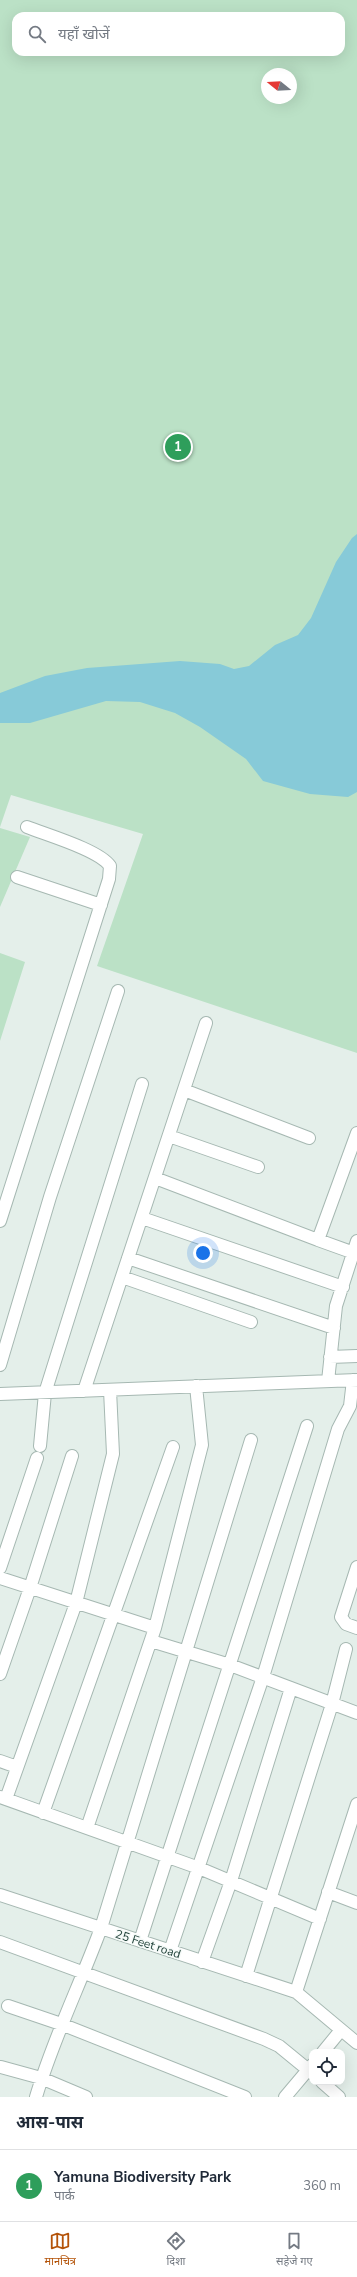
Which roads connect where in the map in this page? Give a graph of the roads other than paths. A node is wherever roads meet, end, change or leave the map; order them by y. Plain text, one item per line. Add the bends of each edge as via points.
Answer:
1 (27, 827) dead end
2 (18, 877) dead end
3 (101, 905) junction
4 (118, 991) dead end
5 (206, 1023) dead end
6 (142, 1084) dead end
7 (184, 1090) junction
8 (357, 1132) edge
9 (169, 1136) junction
10 (309, 1138) dead end
11 (258, 1167) dead end
12 (155, 1178) junction
13 (142, 1218) junction
14 (0, 1221) edge
15 (318, 1240) junction
16 (357, 1241) edge
17 (355, 1253) edge
18 (128, 1258) junction
19 (122, 1278) junction
20 (343, 1287) junction
21 (251, 1322) dead end
22 (334, 1328) junction
23 (357, 1356) edge
24 (330, 1357) junction
25 (0, 1366) edge
26 (355, 1380) edge
27 (328, 1381) junction
28 (196, 1386) junction
29 (110, 1390) junction
30 (84, 1391) junction
31 (45, 1393) junction
32 (0, 1394) edge
33 (307, 1426) dead end
34 (251, 1440) dead end
35 (40, 1446) dead end
36 (173, 1448) dead end
37 (72, 1456) dead end
38 (37, 1458) dead end
39 (357, 1567) edge
40 (0, 1568) edge
41 (0, 1578) edge
42 (30, 1588) junction
43 (76, 1603) junction
44 (114, 1615) junction
45 (155, 1628) junction
46 (357, 1628) edge
47 (151, 1641) junction
48 (346, 1649) dead end
49 (186, 1652) junction
50 (230, 1665) junction
51 (0, 1674) edge
52 (263, 1677) junction
53 (291, 1688) junction
54 (332, 1704) junction
55 (357, 1713) edge
56 (0, 1761) edge
57 (17, 1767) junction
58 (3, 1798) edge
59 (357, 1804) edge
60 (44, 1813) junction
61 (355, 1820) edge
62 (88, 1828) junction
63 (127, 1842) junction
64 (168, 1857) junction
65 (199, 1868) junction
66 (231, 1881) junction
67 (328, 1892) junction
68 (0, 1895) edge
69 (271, 1898) junction
70 (357, 1903) edge
71 (320, 1919) junction
72 (101, 1928) junction
73 (140, 1941) junction
74 (0, 1942) edge
75 (170, 1951) junction
76 (202, 1962) junction
77 (85, 1972) junction
78 (246, 1976) junction
79 (296, 1992) junction
80 (8, 2006) dead end
81 (61, 2024) junction
82 (341, 2030) junction
83 (357, 2043) edge
84 (325, 2049) edge
85 (1, 2067) dead end
86 (309, 2068) edge
87 (309, 2071) edge
88 (41, 2078) junction
89 (325, 2085) edge
90 (36, 2097) edge
91 (86, 2097) edge
92 (245, 2097) edge
93 (285, 2097) edge
94 (339, 2097) edge

1 - 3 street via 96,854 106,861 110,866 109,879
2 - 3 street
3 - 14 street
4 - 25 street via 50,1197
5 - 7 street
6 - 31 street
7 - 9 street
7 - 10 street
8 - 15 street
9 - 11 street
9 - 12 street
12 - 13 street
12 - 15 street
13 - 18 street
13 - 20 street
15 - 17 street
16 - 17 street
17 - 20 street
18 - 19 street
18 - 22 street
19 - 21 street
19 - 30 street
20 - 22 street via 336,1306
22 - 24 street
23 - 24 street
24 - 27 street
26 - 27 street
26 - 52 street via 350,1406 338,1429
27 - 28 street
28 - 29 street
28 - 45 street via 202,1442
29 - 30 street
29 - 43 street via 113,1451
30 - 31 street
31 - 32 street
31 - 35 street
33 - 50 street
34 - 49 street
36 - 44 street
37 - 42 street
38 - 40 street
39 - 46 street via 342,1617 346,1624
41 - 42 street
42 - 43 street
42 - 51 street
43 - 44 street
43 - 57 street
44 - 45 street
44 - 60 street
45 - 47 street
47 - 49 street
47 - 62 street
48 - 54 street
49 - 50 street
49 - 63 street
50 - 52 street
50 - 64 street
52 - 53 street
52 - 65 street
53 - 54 street
53 - 66 street
54 - 55 street
54 - 69 street
56 - 57 street
57 - 58 street
58 - 60 street
59 - 61 street
60 - 62 street
61 - 67 street
62 - 63 street
63 - 64 street
63 - 72 street
64 - 65 street
64 - 73 street
65 - 66 street
65 - 75 street
66 - 69 street
66 - 76 street
67 - 70 street
67 - 71 street
68 - 72 street, 25 Feet road
69 - 71 street
69 - 78 street
71 - 79 street
72 - 73 street, 25 Feet road
72 - 77 street
73 - 75 street, 25 Feet road
74 - 77 street
75 - 76 street, 25 Feet road
76 - 78 street, 25 Feet road
77 - 81 street
77 - 86 street via 264,2039
78 - 79 street, 25 Feet road
79 - 82 street
80 - 81 street
81 - 88 street
81 - 92 street
82 - 83 street
82 - 84 street
85 - 88 street
87 - 93 street
88 - 90 street
88 - 91 street
89 - 94 street

